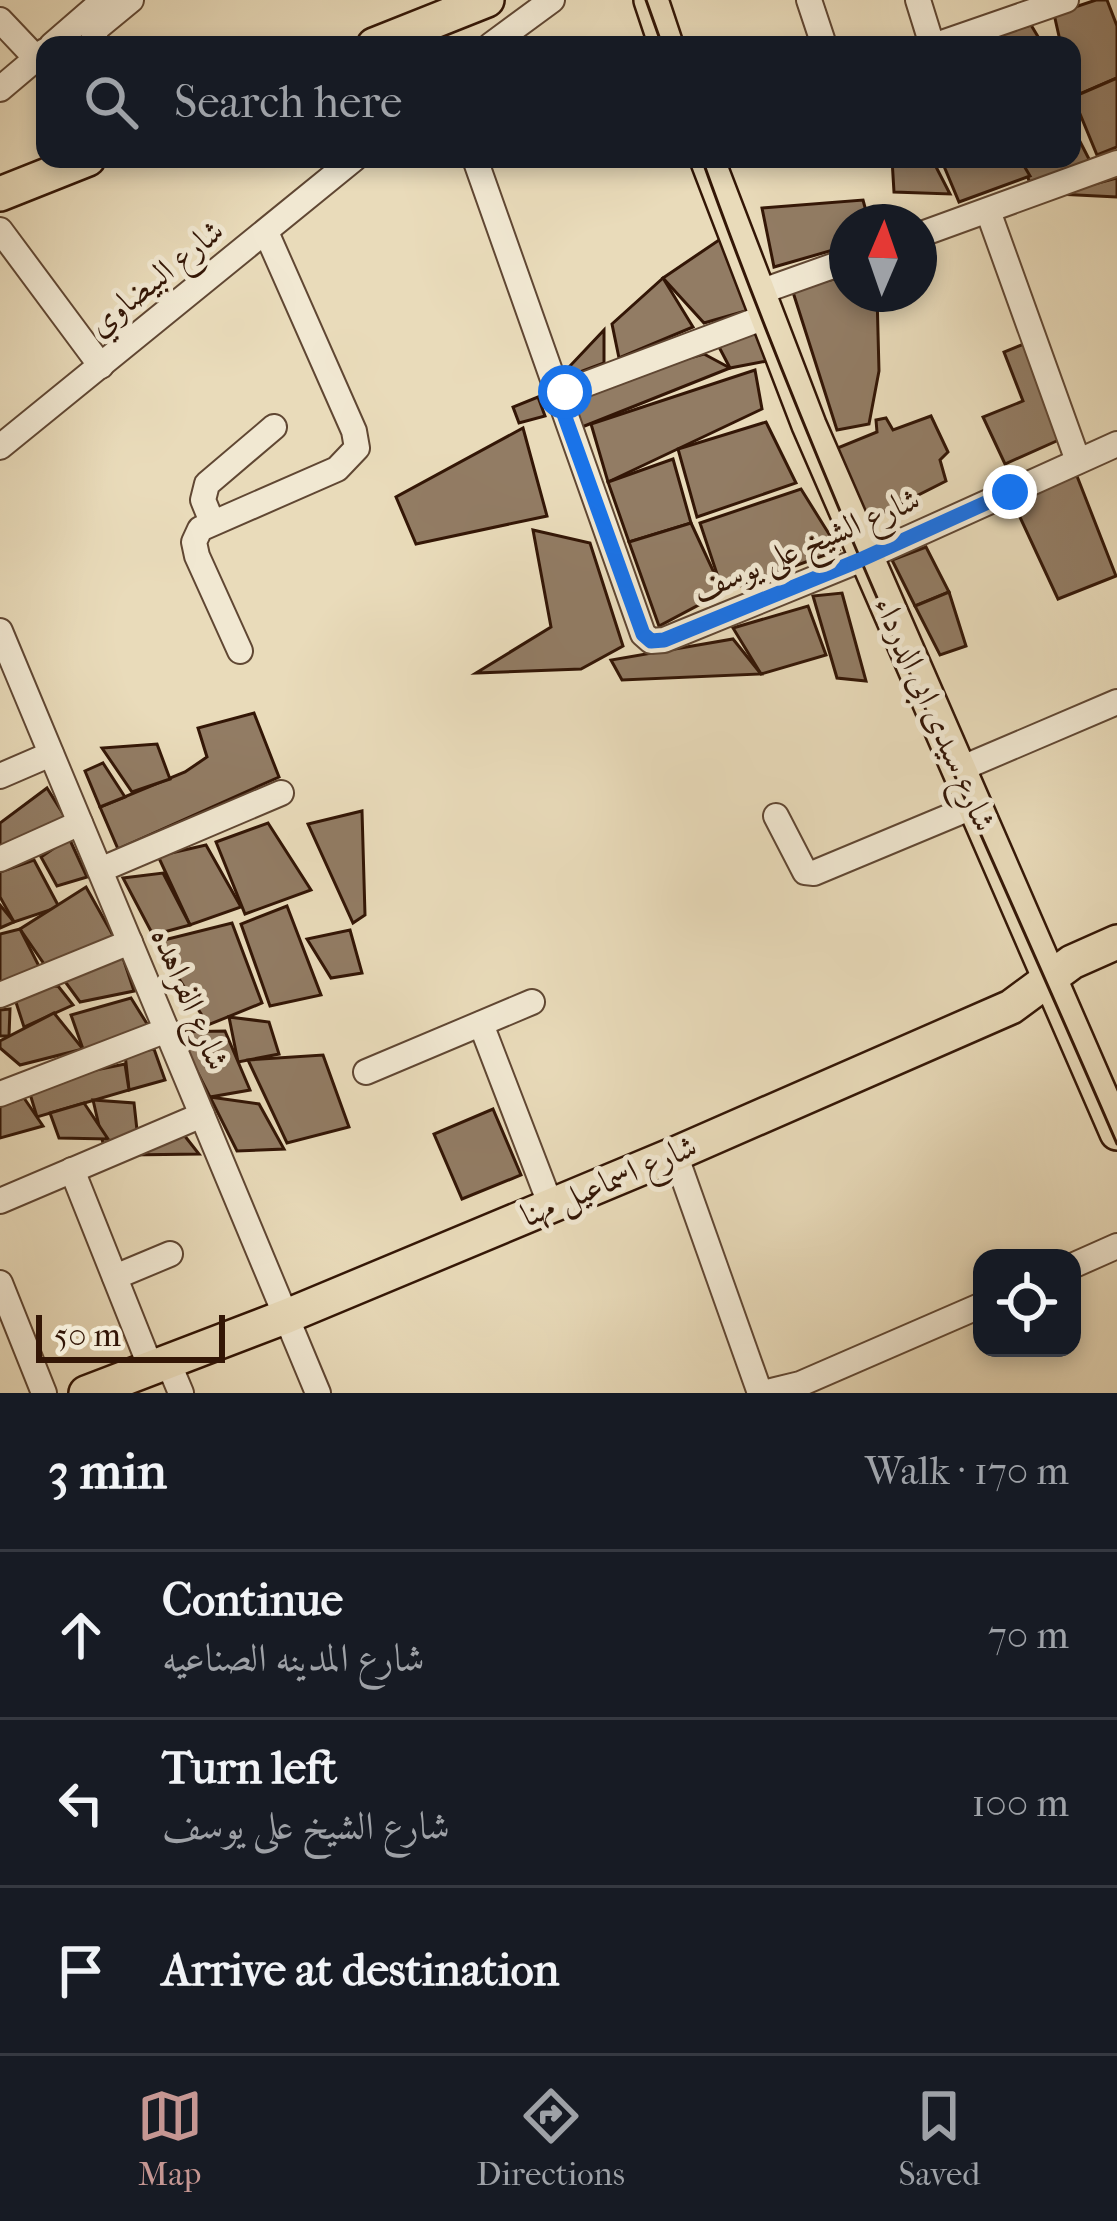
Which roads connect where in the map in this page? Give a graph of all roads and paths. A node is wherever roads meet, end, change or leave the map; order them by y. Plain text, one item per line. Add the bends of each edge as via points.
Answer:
1 (104, 0) edge
2 (131, 0) edge
3 (487, 0) edge
4 (497, 0) edge
5 (552, 0) edge
6 (651, 0) edge
7 (809, 0) edge
8 (918, 0) edge
9 (1066, 0) edge
10 (1040, 4) edge
11 (0, 20) edge
12 (518, 23) junction
13 (62, 36) edge
14 (94, 36) edge
15 (397, 36) edge
16 (502, 36) edge
17 (664, 36) edge
18 (821, 36) edge
19 (931, 36) edge
20 (957, 36) edge
21 (36, 45) edge
22 (36, 58) edge
23 (0, 89) edge
24 (1117, 163) edge
25 (65, 168) edge
26 (342, 168) edge
27 (478, 168) edge
28 (709, 168) edge
29 (0, 194) edge
30 (988, 211) junction
31 (937, 229) edge
32 (0, 230) edge
33 (266, 232) junction
34 (829, 270) edge
35 (761, 305) junction
36 (100, 366) junction
37 (557, 395) junction
38 (274, 427) dead end
39 (1117, 443) edge
40 (0, 447) edge
41 (1078, 461) junction
42 (212, 522) junction
43 (865, 558) junction
44 (0, 631) edge
45 (240, 651) dead end
46 (11, 689) edge
47 (1114, 711) edge
48 (51, 754) junction
49 (960, 769) junction
50 (0, 776) edge
51 (281, 793) dead end
52 (977, 805) junction
53 (776, 816) dead end
54 (80, 824) junction
55 (0, 859) edge
56 (100, 870) junction
57 (1117, 942) edge
58 (130, 943) junction
59 (1051, 978) junction
60 (0, 995) edge
61 (532, 1002) dead end
62 (481, 1024) junction
63 (167, 1030) junction
64 (366, 1072) dead end
65 (0, 1094) edge
66 (202, 1115) junction
67 (1117, 1133) edge
68 (675, 1154) junction
69 (72, 1171) junction
70 (0, 1201) edge
71 (551, 1206) junction
72 (1117, 1246) edge
73 (170, 1254) dead end
74 (1081, 1262) edge
75 (115, 1277) junction
76 (0, 1283) edge
77 (973, 1309) edge
78 (287, 1316) junction
79 (167, 1374) edge
80 (91, 1392) edge
81 (44, 1393) edge
82 (318, 1393) edge
83 (762, 1393) edge

1 - 13 street
2 - 14 street
3 - 15 main road
4 - 12 street
5 - 12 street
6 - 17 main road
7 - 18 street
8 - 19 street
9 - 10 street
10 - 20 street
11 - 21 street
12 - 16 street
22 - 23 street
24 - 30 street
25 - 29 main road
26 - 33 street, شارع البيضاوي
27 - 37 street
28 - 35 main road, شارع سيدى ابى الدرداء
30 - 31 street
30 - 41 street
32 - 36 street
33 - 36 street, شارع البيضاوي
33 - 42 street via 357,448 338,469
34 - 35 street
35 - 37 street
35 - 43 main road, شارع سيدى ابى الدرداء
36 - 40 street, شارع البيضاوي
37 - 43 street, شارع الشيخ على يوسف via 651,641
38 - 42 street via 207,484 203,500
39 - 41 street, شارع الشيخ على يوسف
41 - 43 street, شارع الشيخ على يوسف
42 - 45 street via 194,542
43 - 49 main road, شارع سيدى ابى الدرداء
44 - 46 street, شارع الفراهده
46 - 48 street, شارع الفراهده
47 - 49 street
48 - 50 street
48 - 54 street, شارع الفراهده
49 - 52 main road, شارع سيدى ابى الدرداء
51 - 56 street
52 - 53 street via 814,873 805,872
52 - 59 main road, شارع سيدى ابى الدرداء
54 - 55 street
54 - 56 street, شارع الفراهده
56 - 58 street, شارع الفراهده
57 - 59 main road, شارع اسماعيل مهنا
58 - 60 street
58 - 63 street, شارع الفراهده
59 - 67 main road, شارع سيدى ابى الدرداء
59 - 68 main road, شارع اسماعيل مهنا via 1011,1007
61 - 62 street
62 - 64 street
62 - 71 street
63 - 65 street
63 - 66 street, شارع الفراهده
66 - 69 street
66 - 78 street, شارع الفراهده
68 - 71 main road, شارع اسماعيل مهنا
68 - 83 street
69 - 70 street
69 - 75 street
71 - 78 main road, شارع اسماعيل مهنا
72 - 74 street
73 - 75 street
75 - 79 street
76 - 81 street
77 - 83 street
78 - 79 main road, شارع اسماعيل مهنا
78 - 82 street, شارع الفراهده
79 - 80 main road, شارع اسماعيل مهنا

